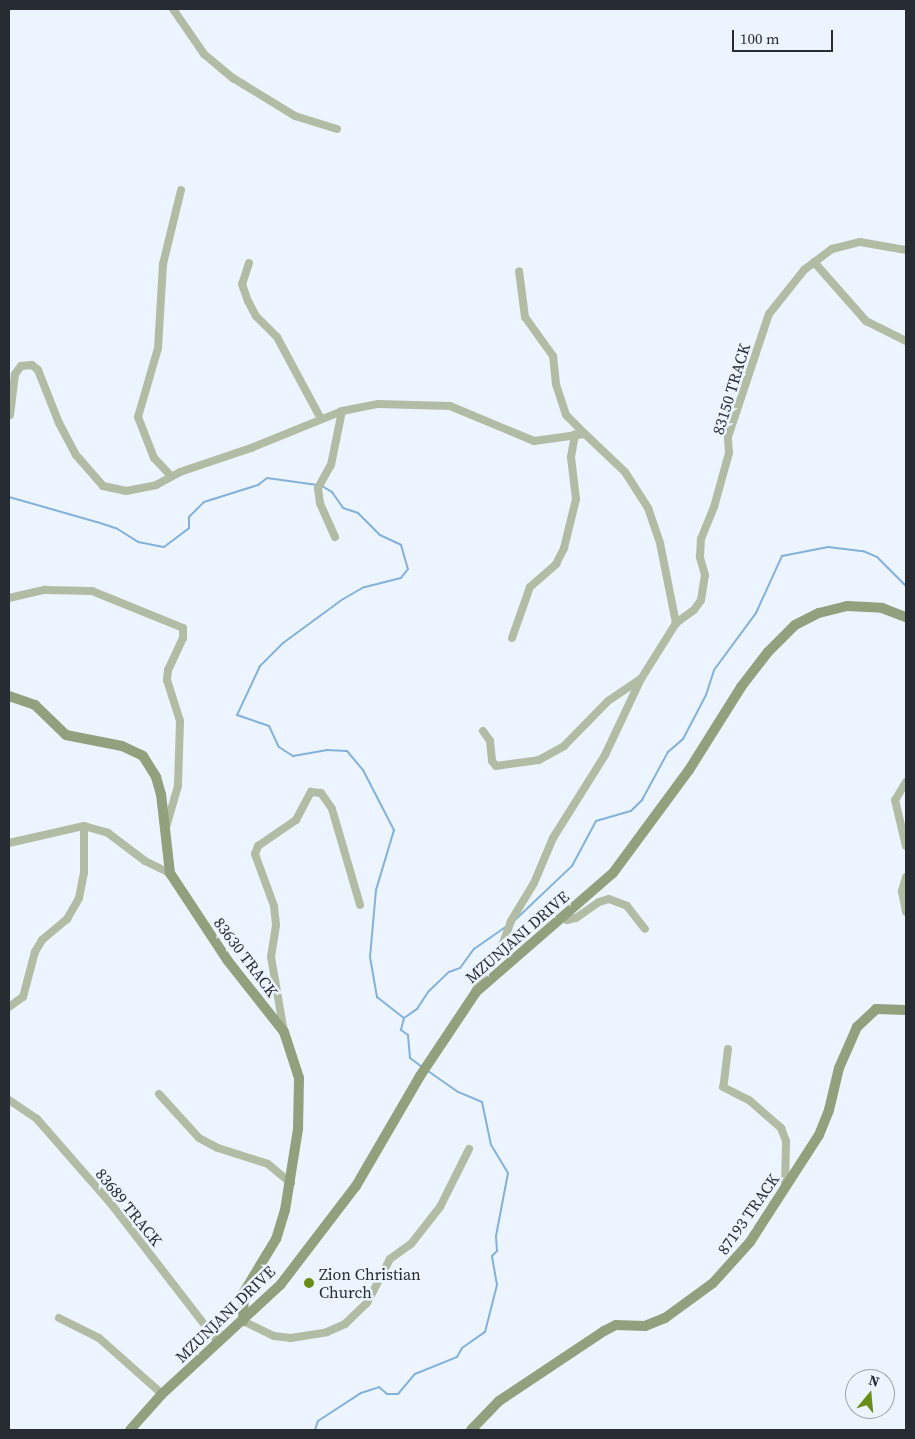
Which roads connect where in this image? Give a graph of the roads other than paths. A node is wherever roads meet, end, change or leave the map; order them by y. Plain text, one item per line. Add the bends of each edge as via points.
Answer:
1 (173, 9) edge
2 (337, 129) dead end
3 (181, 190) dead end
4 (906, 250) edge
5 (814, 262) junction
6 (248, 263) dead end
7 (519, 271) dead end
8 (906, 341) edge
9 (342, 411) junction
10 (10, 415) edge
11 (321, 419) junction
12 (575, 434) junction
13 (584, 434) junction
14 (171, 476) junction
15 (335, 537) dead end
16 (9, 598) edge
17 (906, 617) edge
18 (676, 623) junction
19 (512, 638) dead end
20 (641, 679) junction
21 (9, 696) edge
22 (483, 731) dead end
23 (906, 782) edge
24 (84, 826) junction
25 (166, 829) junction
26 (9, 843) edge
27 (906, 846) edge
28 (170, 872) junction
29 (906, 877) edge
30 (360, 905) dead end
31 (906, 912) edge
32 (563, 917) junction
33 (645, 929) dead end
34 (476, 992) junction
35 (9, 1007) edge
36 (906, 1010) edge
37 (284, 1032) junction
38 (728, 1049) dead end
39 (159, 1094) dead end
40 (9, 1100) edge
41 (469, 1149) dead end
42 (290, 1183) junction
43 (785, 1188) junction
44 (59, 1318) dead end
45 (243, 1321) junction
46 (218, 1342) junction
47 (162, 1394) junction
48 (130, 1430) edge
49 (471, 1430) edge

1 - 2 street via 204,54 233,78 295,116
3 - 14 street via 163,264 158,348 138,417 154,458
4 - 5 street, 83150 TRACK via 851,242
5 - 8 street via 866,321
5 - 18 street, 83150 TRACK via 790,285 769,314 728,437 729,453 701,539 704,590 694,610
6 - 11 street via 242,284 248,301 256,316 277,337
7 - 13 street via 525,317 553,356 556,384 566,415
9 - 11 street
9 - 12 street via 385,403 438,404 461,410 534,441 556,440
9 - 15 street via 331,465 319,485 320,503
10 - 14 street via 15,374 21,366 32,364 38,370 71,447 104,486 116,490 138,490
11 - 14 street via 258,446
12 - 13 street
12 - 19 street via 571,457 576,499 564,548 556,564 530,587
13 - 18 street via 625,472 648,508 656,528
16 - 25 street via 45,590 92,591 183,628 183,638 168,670 167,680 180,721 178,786
17 - 32 street, MZUNJANI DRIVE via 882,608 847,606 820,613 795,625 768,652 741,687 689,770 613,873
18 - 20 street, 83150 TRACK
20 - 22 street via 603,706 564,746 539,760 496,766 492,761 490,741
20 - 34 street, 83150 TRACK via 605,755 553,838 500,949 478,980
21 - 25 street, 83630 TRACK via 35,705 66,735 122,746 143,756 156,778
23 - 27 street via 895,800
24 - 26 street
24 - 28 street via 108,833 145,861
24 - 35 street via 84,873 79,898 67,919 42,940 35,952 23,997
25 - 28 street, 83630 TRACK
28 - 37 street, 83630 TRACK via 228,961
29 - 31 street via 902,891
30 - 37 street via 332,809 321,793 311,792 293,824 258,846 254,854 275,912 271,957
32 - 33 street via 567,920 576,918 609,899 627,906
32 - 34 street, MZUNJANI DRIVE
34 - 45 street, MZUNJANI DRIVE via 420,1076 356,1186 281,1284
36 - 43 street, 87193 TRACK via 876,1010 857,1027 839,1068 824,1125
37 - 42 street, 83630 TRACK via 296,1065 300,1091
38 - 43 street via 723,1087 749,1100 781,1128 786,1141
39 - 42 street via 199,1138 268,1164
40 - 46 street, 83689 TRACK via 37,1119 112,1205
41 - 45 street via 440,1207 411,1244 390,1259 367,1303 345,1324 327,1332 291,1338 274,1336
42 - 45 street, 83630 TRACK via 276,1239 244,1292
43 - 49 street, 87193 TRACK via 750,1242 701,1294 654,1323 639,1327 616,1326 604,1331 500,1401
44 - 47 street via 99,1338
45 - 46 street, MZUNJANI DRIVE
46 - 47 street, MZUNJANI DRIVE
47 - 48 street, MZUNJANI DRIVE

